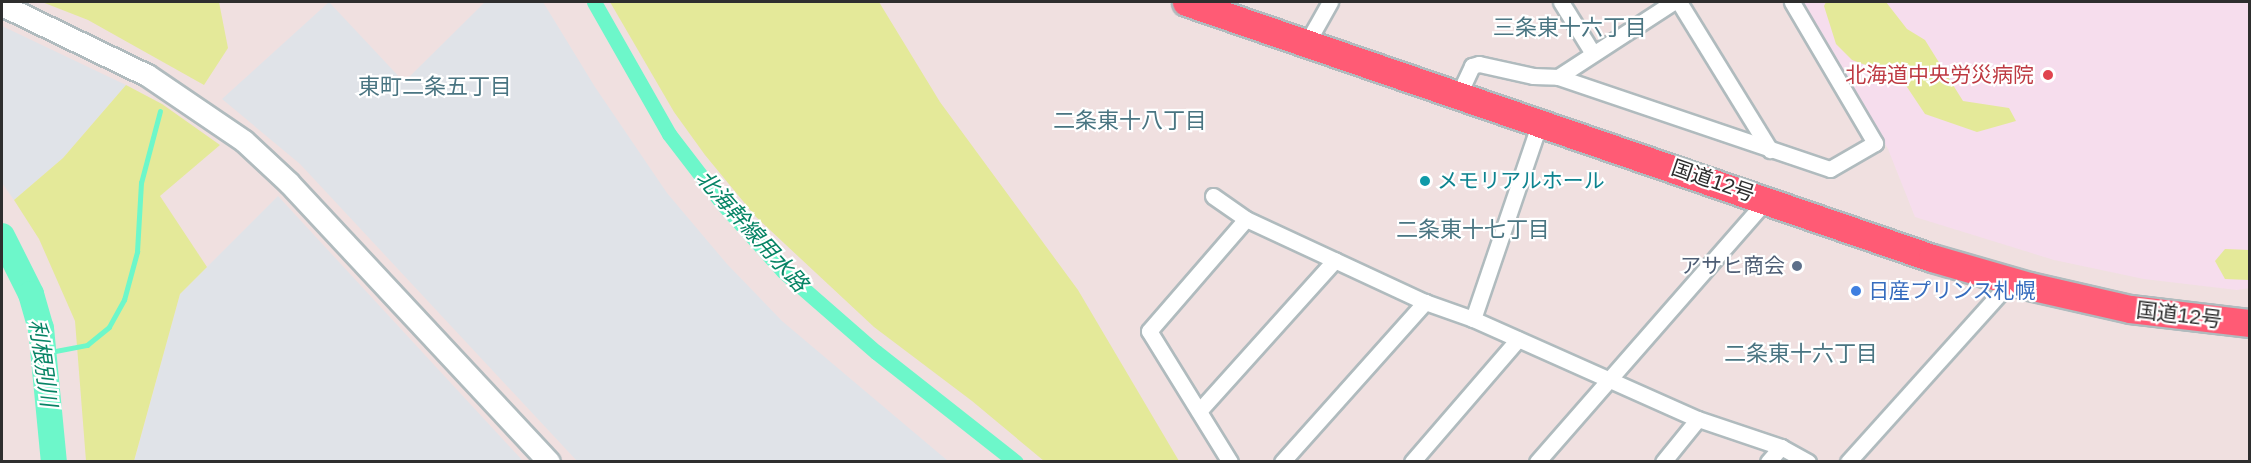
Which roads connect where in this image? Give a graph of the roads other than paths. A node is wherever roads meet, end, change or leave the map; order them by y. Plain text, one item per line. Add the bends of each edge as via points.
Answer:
1 (1186, 2) edge
2 (1324, 2) edge
3 (1561, 2) edge
4 (1673, 2) edge
5 (1679, 2) edge
6 (1792, 2) edge
7 (2, 5) edge
8 (1308, 41) junction
9 (1592, 52) junction
10 (1558, 77) junction
11 (1460, 94) junction
12 (1540, 122) junction
13 (1770, 150) junction
14 (1214, 196) dead end
15 (1766, 200) junction
16 (1246, 219) junction
17 (1335, 260) junction
18 (2011, 281) junction
19 (1425, 302) junction
20 (1473, 319) junction
21 (2250, 323) edge
22 (1518, 339) junction
23 (1608, 380) junction
24 (1199, 411) junction
25 (1698, 419) junction
26 (1781, 447) junction
27 (549, 462) edge
28 (1230, 462) edge
29 (1282, 462) edge
30 (1412, 462) edge
31 (1537, 462) edge
32 (1663, 462) edge
33 (1767, 462) edge
34 (1808, 462) edge
35 (1848, 462) edge

1 - 8 highway, 国道12号
2 - 8 street
3 - 9 street
4 - 9 street
5 - 13 street
6 - 13 street via 1875,142 1830,169
7 - 27 street via 147,75 244,141 289,183
8 - 11 highway, 国道12号
9 - 10 street
10 - 11 street via 1533,76 1479,64 1472,66
10 - 13 street
11 - 12 highway, 国道12号
12 - 15 highway, 国道12号
12 - 20 street
14 - 16 street
15 - 18 highway, 国道12号
15 - 23 street
16 - 17 street
16 - 24 street via 1149,331
17 - 19 street
17 - 24 street
18 - 21 highway, 国道12号 via 2130,309
18 - 35 street
19 - 20 street
19 - 29 street
20 - 22 street
22 - 23 street
22 - 30 street
23 - 25 street
23 - 31 street
24 - 28 street
25 - 26 street
25 - 32 street
26 - 33 street
26 - 34 street

